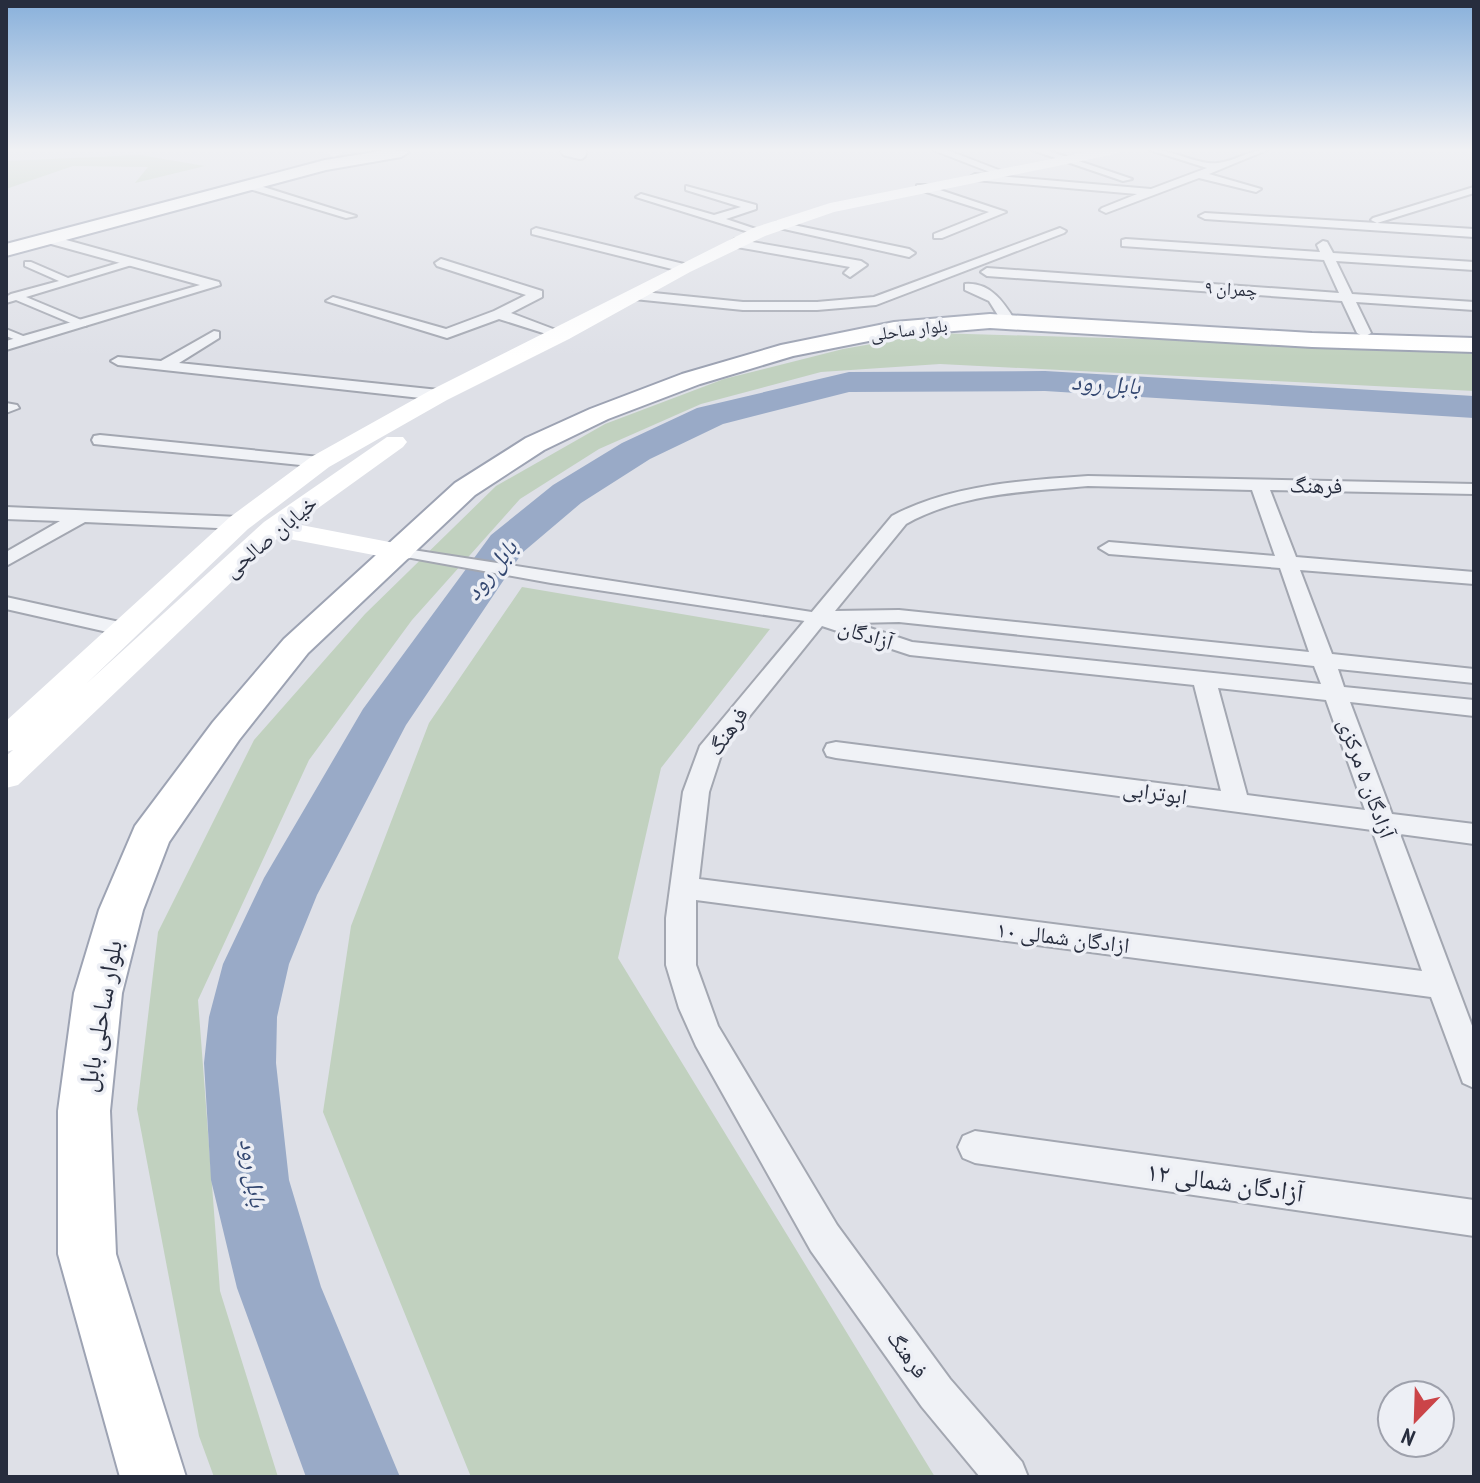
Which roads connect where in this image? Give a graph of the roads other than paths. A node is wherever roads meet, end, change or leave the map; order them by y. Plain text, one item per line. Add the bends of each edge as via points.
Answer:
1 (86, 219) edge
2 (121, 219) edge
3 (714, 219) edge
4 (796, 219) edge
5 (981, 219) edge
6 (1264, 219) edge
7 (1381, 219) edge
8 (1424, 219) edge
9 (1315, 222) junction
10 (779, 225) junction
11 (965, 225) junction
12 (1363, 225) junction
13 (1398, 227) junction
14 (1060, 231) dead end
15 (536, 232) dead end
16 (759, 232) junction
17 (1474, 233) edge
18 (938, 236) dead end
19 (48, 239) junction
20 (6, 240) edge
21 (735, 243) junction
22 (1030, 243) junction
23 (1126, 243) dead end
24 (6, 250) edge
25 (909, 253) dead end
26 (711, 254) junction
27 (1327, 255) junction
28 (132, 262) junction
29 (441, 263) dead end
30 (28, 264) dead end
31 (1474, 266) edge
32 (684, 268) junction
33 (805, 269) dead end
34 (987, 272) dead end
35 (850, 273) dead end
36 (67, 281) junction
37 (970, 287) dead end
38 (634, 295) junction
39 (10, 296) edge
40 (1349, 297) junction
41 (333, 301) dead end
42 (1474, 306) edge
43 (499, 314) junction
44 (1009, 322) junction
45 (82, 324) junction
46 (6, 332) edge
47 (1364, 333) dead end
48 (214, 335) dead end
49 (562, 335) junction
50 (24, 340) junction
51 (1474, 345) edge
52 (6, 346) edge
53 (118, 361) dead end
54 (164, 366) junction
55 (439, 395) junction
56 (100, 440) dead end
57 (320, 462) junction
58 (1259, 484) junction
59 (1474, 489) edge
60 (6, 513) edge
61 (82, 516) junction
62 (239, 523) junction
63 (273, 528) junction
64 (1109, 548) dead end
65 (400, 552) junction
66 (6, 560) edge
67 (1288, 563) junction
68 (1474, 578) edge
69 (6, 603) edge
70 (818, 618) junction
71 (125, 630) junction
72 (1323, 660) junction
73 (1474, 676) edge
74 (1204, 679) junction
75 (1335, 693) junction
76 (1474, 708) edge
77 (6, 740) edge
78 (836, 750) dead end
79 (6, 776) edge
80 (1236, 802) junction
81 (1382, 822) junction
82 (1474, 834) edge
83 (684, 888) junction
84 (1442, 986) junction
85 (1474, 1073) edge
86 (975, 1147) dead end
87 (1474, 1218) edge
88 (153, 1477) edge
89 (1007, 1477) edge

1 - 20 main road
2 - 19 main road
3 - 16 street
4 - 10 main road, خيابان صالحی
5 - 11 street
6 - 9 street
7 - 12 street
8 - 13 street
9 - 12 street
9 - 27 street
10 - 16 main road, خيابان صالحی
10 - 25 street
11 - 18 street
11 - 22 street
12 - 13 street
13 - 17 street
14 - 22 street
15 - 32 street
16 - 21 main road, خيابان صالحی
19 - 24 main road
19 - 28 street
21 - 26 main road, خيابان صالحی
21 - 35 street via 861,265
22 - 38 street via 876,301 743,306
23 - 27 street
26 - 32 main road, خيابان صالحی
26 - 33 street
27 - 31 street
27 - 40 street
28 - 36 street
28 - 45 street via 214,285
29 - 43 street via 537,294
30 - 36 street
32 - 38 main road, خيابان صالحی
34 - 40 street, چمران ۹
36 - 39 street
37 - 44 street via 994,298
38 - 49 main road, خيابان صالحی
39 - 45 street
40 - 42 street, چمران ۹
40 - 47 street
41 - 43 street via 447,334
43 - 49 street
44 - 51 main road, بلوار ساحلی
44 - 65 main road, بلوار ساحلی via 894,329 789,350 691,379 535,444 465,489
45 - 50 street
46 - 50 street
48 - 54 street
49 - 55 main road, خيابان صالحی
49 - 63 main road, خيابان صالحی via 554,348 410,432
50 - 52 street
53 - 54 street
54 - 55 street
55 - 57 main road, خيابان صالحی
56 - 57 street
57 - 62 main road, خيابان صالحی
58 - 59 street, فرهنگ
58 - 67 street, آزادگان ۵ مرکزی
58 - 70 street, فرهنگ via 1073,482 921,508 899,520
60 - 61 street
61 - 62 street
61 - 66 street
62 - 71 main road, خيابان صالحی
63 - 65 main road
63 - 79 main road, خيابان صالحی
64 - 67 street
65 - 70 street
65 - 88 main road, بلوار ساحلی بابل via 296,646 150,837 98,993 84,1111 87,1254
67 - 68 street
67 - 72 street, آزادگان ۵ مرکزی
69 - 71 street
70 - 72 street, آزادگان via 899,616
70 - 74 street, آزادگان via 910,648
70 - 83 street, فرهنگ via 712,746 696,792
71 - 77 main road, خيابان صالحی
72 - 73 street, آزادگان
72 - 75 street, آزادگان ۵ مرکزی
74 - 75 street, آزادگان
74 - 80 street
75 - 76 street, آزادگان
75 - 81 street, آزادگان ۵ مرکزی
78 - 80 street, ابوترابی
80 - 81 street, ابوترابی
81 - 82 street, ابوترابی
81 - 84 street, آزادگان ۵ مرکزی
83 - 84 street, ازادگان شمالی ۱۰
83 - 89 street, فرهنگ via 681,965 694,1008 723,1065 824,1238 936,1393
84 - 85 street, آزادگان ۵ مرکزی
86 - 87 street, آزادگان شمالی ۱۲

